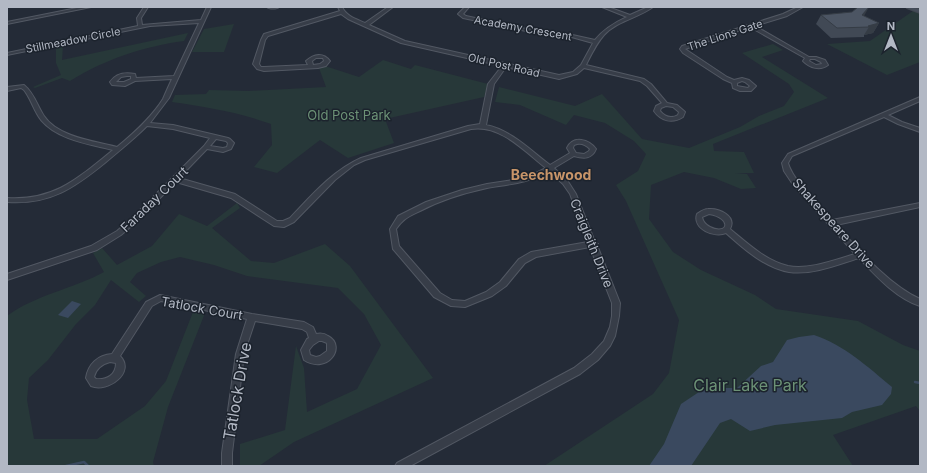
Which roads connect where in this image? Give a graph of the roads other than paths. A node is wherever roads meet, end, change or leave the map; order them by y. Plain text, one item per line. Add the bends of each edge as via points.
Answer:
1 (89, 7) edge
2 (146, 7) edge
3 (210, 7) edge
4 (269, 7) edge
5 (277, 7) edge
6 (340, 7) edge
7 (391, 7) edge
8 (467, 7) edge
9 (604, 7) edge
10 (651, 7) edge
11 (802, 7) edge
12 (909, 7) edge
13 (920, 11) edge
14 (342, 12) junction
15 (631, 17) junction
16 (7, 22) edge
17 (202, 22) junction
18 (366, 25) junction
19 (751, 26) junction
20 (140, 27) junction
21 (596, 42) junction
22 (7, 54) edge
23 (808, 58) dead end
24 (311, 66) dead end
25 (505, 66) junction
26 (583, 66) junction
27 (176, 76) junction
28 (134, 80) dead end
29 (734, 82) dead end
30 (7, 89) edge
31 (920, 99) edge
32 (665, 104) dead end
33 (885, 115) junction
34 (147, 124) junction
35 (483, 126) junction
36 (920, 130) edge
37 (214, 137) junction
38 (206, 147) junction
39 (118, 149) junction
40 (574, 154) dead end
41 (550, 168) junction
42 (174, 179) junction
43 (7, 200) edge
44 (920, 205) edge
45 (832, 223) junction
46 (727, 230) dead end
47 (594, 244) junction
48 (861, 255) junction
49 (7, 277) edge
50 (920, 303) edge
51 (252, 317) junction
52 (314, 339) dead end
53 (114, 358) dead end
54 (227, 466) edge
55 (400, 466) edge

1 - 16 street
2 - 20 street via 139,18
3 - 17 street
4 - 5 street
6 - 14 street
7 - 18 street
8 - 21 street, Academy Crescent via 460,14 465,17
9 - 15 street
10 - 15 street
11 - 19 street, The Lions Gate via 785,16
12 - 13 main road
14 - 18 street, Old Post Road
14 - 24 street via 266,34 256,64 264,69
15 - 21 street via 603,33
17 - 20 street, Stillmeadow Circle
17 - 27 street
18 - 25 street, Old Post Road via 403,42
19 - 23 street
19 - 29 street, The Lions Gate via 682,49
20 - 22 street, Stillmeadow Circle
21 - 26 street
25 - 26 street, Old Post Road via 560,77 575,73
25 - 35 street via 490,87
26 - 32 street via 642,80
27 - 28 street
27 - 34 street via 160,108
30 - 39 street via 22,86 27,90 43,119 59,131
31 - 33 street
33 - 36 street
33 - 45 street, Shakespeare Drive via 790,155 785,163 794,181
34 - 37 street via 173,127
34 - 39 street
35 - 41 street, Craigleith Drive via 500,130
35 - 42 street, Craigleith Drive via 470,127 364,158 333,178 299,214 284,224 276,224 234,196
37 - 38 street, Faraday Court
37 - 38 street via 231,143 223,150
38 - 42 street, Faraday Court
39 - 43 street via 62,190 32,200
40 - 41 street
41 - 47 street, Craigleith Drive via 573,194
41 - 47 street via 519,182 462,192 428,204 400,218 393,229 396,247 437,295 451,303 465,304 489,294 503,284 522,261 534,254
42 - 49 street, Faraday Court via 133,221 108,241 89,250
44 - 45 street
45 - 48 street, Shakespeare Drive
46 - 48 street via 765,258 790,269 814,267
47 - 55 street, Craigleith Drive via 616,303 613,333 599,355 577,371
48 - 50 street, Shakespeare Drive via 897,290
51 - 52 street, Tatlock Court via 304,326 310,330
51 - 53 street, Tatlock Court via 160,298 149,304
51 - 54 street, Tatlock Drive via 240,354

